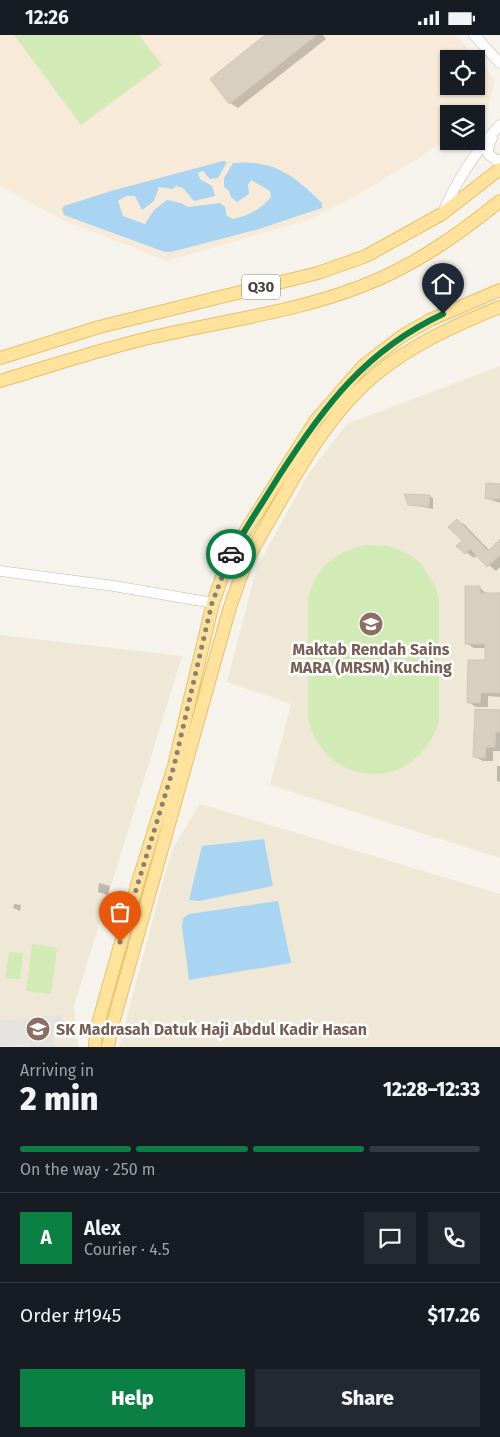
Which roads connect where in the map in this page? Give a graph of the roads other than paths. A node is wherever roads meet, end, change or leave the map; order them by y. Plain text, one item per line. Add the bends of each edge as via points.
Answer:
1 (474, 35) edge
2 (500, 63) edge
3 (497, 128) edge
4 (500, 159) edge
5 (500, 169) edge
6 (500, 201) edge
7 (442, 214) junction
8 (500, 290) edge
9 (500, 307) edge
10 (0, 358) edge
11 (0, 381) edge
12 (0, 571) edge
13 (212, 603) junction
14 (95, 1047) edge
15 (108, 1047) edge

1 - 2 street
3 - 4 street via 488,154 496,161
3 - 7 street via 451,194
5 - 7 main road, Q30
6 - 11 main road, Q30 via 434,251 362,286 315,301 150,338
7 - 10 main road, Q30 via 366,256 318,273 100,327
8 - 13 main road via 430,320 402,336 363,366 340,390 316,420 229,557
9 - 15 main road via 408,351 362,387 327,429 254,547 230,607
12 - 13 street
13 - 14 main road via 174,766 125,927 96,1031

